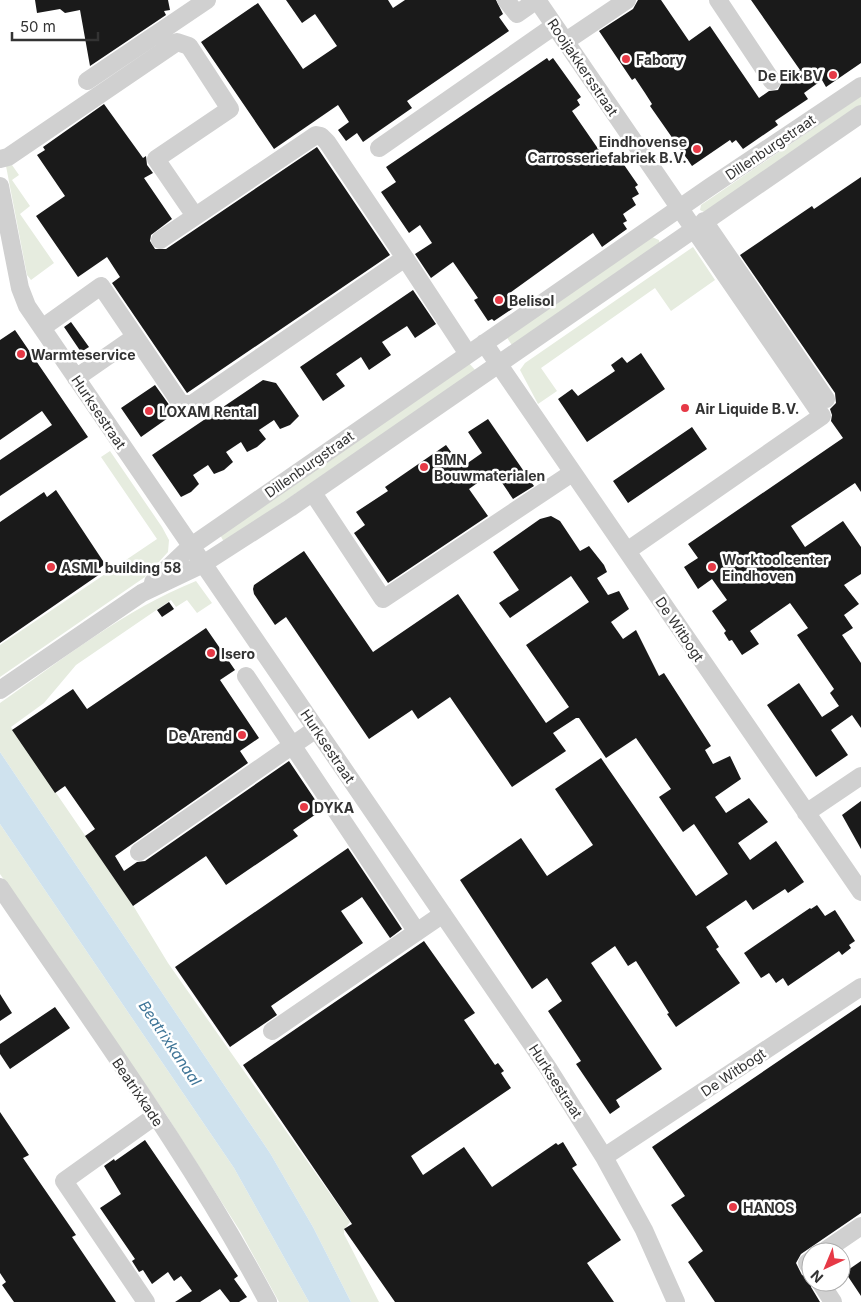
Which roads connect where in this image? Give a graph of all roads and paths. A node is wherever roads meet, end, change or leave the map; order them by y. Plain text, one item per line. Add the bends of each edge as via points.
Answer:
1 (207, 0) edge
2 (506, 0) edge
3 (537, 0) edge
4 (627, 0) edge
5 (718, 0) edge
6 (554, 26) junction
7 (566, 42) junction
8 (87, 81) dead end
9 (772, 81) dead end
10 (861, 86) edge
11 (861, 114) edge
12 (379, 148) dead end
13 (0, 159) edge
14 (0, 186) edge
15 (680, 208) junction
16 (195, 216) junction
17 (699, 224) junction
18 (160, 240) dead end
19 (405, 258) junction
20 (42, 328) junction
21 (135, 337) junction
22 (484, 343) junction
23 (468, 354) junction
24 (499, 366) junction
25 (76, 378) junction
26 (826, 399) dead end
27 (572, 472) junction
28 (313, 493) junction
29 (190, 547) junction
30 (626, 551) junction
31 (203, 564) junction
32 (142, 593) junction
33 (246, 676) dead end
34 (2, 689) edge
35 (316, 729) junction
36 (293, 746) junction
37 (861, 776) edge
38 (806, 813) junction
39 (139, 852) dead end
40 (0, 887) edge
41 (861, 892) edge
42 (443, 914) junction
43 (417, 932) junction
44 (861, 987) edge
45 (272, 1031) dead end
46 (155, 1116) junction
47 (604, 1158) junction
48 (861, 1226) edge
49 (838, 1242) edge
50 (146, 1302) edge
51 (268, 1302) edge
52 (676, 1302) edge

1 - 8 street
2 - 3 street via 517,14
3 - 6 street, Rooijakkersstraat
4 - 7 street
5 - 9 street
6 - 7 street, Rooijakkersstraat
6 - 12 street
7 - 15 street, Rooijakkersstraat
10 - 15 street, Dillenburgstraat
11 - 17 street, Dillenburgstraat
13 - 16 street via 8,158 177,42 189,46 230,109 156,159
14 - 20 street, Hurksestraat via 20,288 27,306
15 - 17 street
15 - 22 street, Dillenburgstraat
16 - 18 street
16 - 19 street via 313,135 319,135 327,142
17 - 24 street, Dillenburgstraat
17 - 26 street
17 - 30 street via 822,416
19 - 21 street via 192,404 181,404
19 - 23 street
20 - 21 street via 101,286
20 - 25 street, Hurksestraat
21 - 25 street
22 - 23 street, Dillenburgstraat
22 - 24 street
23 - 29 street, Dillenburgstraat
24 - 27 street, De Witbogt
24 - 28 street, Dillenburgstraat
25 - 29 street, Hurksestraat
27 - 28 street via 383,599
27 - 30 street, De Witbogt
28 - 31 street, Dillenburgstraat
29 - 31 street, Hurksestraat
29 - 32 street, Dillenburgstraat
30 - 38 street, De Witbogt
31 - 32 street, Dillenburgstraat
31 - 35 street, Hurksestraat
32 - 34 street, Dillenburgstraat
33 - 36 street
35 - 36 street
35 - 42 street, Hurksestraat
36 - 39 street
36 - 43 street
37 - 38 street
38 - 41 street, De Witbogt
40 - 46 street, Beatrixkade
42 - 43 street
42 - 47 street, Hurksestraat via 548,1068
43 - 45 street
44 - 47 street, De Witbogt
46 - 50 street via 64,1181
46 - 51 street, Beatrixkade via 233,1237
47 - 52 street, Hurksestraat via 644,1230
48 - 49 street

